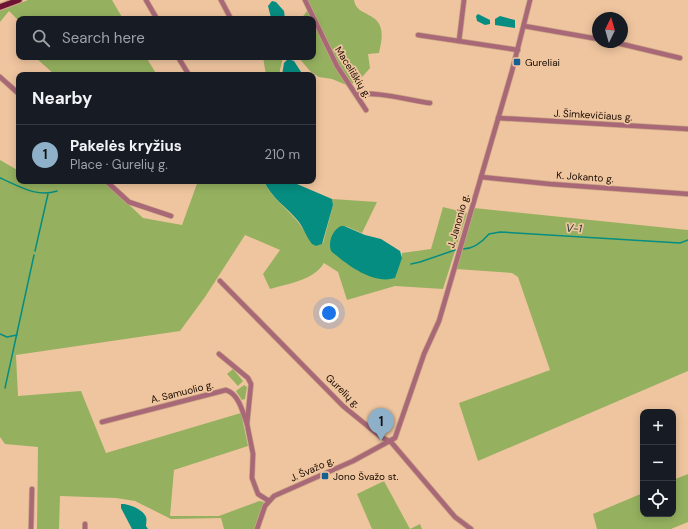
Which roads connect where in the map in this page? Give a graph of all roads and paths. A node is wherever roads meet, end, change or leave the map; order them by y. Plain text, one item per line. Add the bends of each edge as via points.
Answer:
1 (19, 0) edge
2 (146, 0) edge
3 (221, 0) edge
4 (305, 0) edge
5 (464, 0) edge
6 (530, 0) edge
7 (0, 8) edge
8 (155, 16) edge
9 (229, 16) edge
10 (313, 16) edge
11 (316, 23) edge
12 (524, 26) junction
13 (418, 35) dead end
14 (592, 38) edge
15 (459, 41) junction
16 (628, 46) edge
17 (518, 50) junction
18 (680, 58) dead end
19 (180, 60) edge
20 (187, 72) edge
21 (0, 76) edge
22 (16, 91) edge
23 (357, 95) junction
24 (430, 103) dead end
25 (366, 110) dead end
26 (498, 118) junction
27 (688, 130) edge
28 (481, 176) junction
29 (109, 184) edge
30 (688, 194) edge
31 (171, 216) dead end
32 (220, 281) dead end
33 (219, 354) dead end
34 (102, 422) dead end
35 (247, 424) junction
36 (391, 442) junction
37 (32, 489) dead end
38 (269, 501) junction
39 (31, 529) edge
40 (257, 529) edge
41 (471, 529) edge

1 - 7 main road
2 - 8 street
3 - 9 street
4 - 10 street, Maceliškių g.
5 - 15 street
6 - 12 street, J. Janonio g.
11 - 23 street, Maceliškių g. via 337,66
12 - 14 street
12 - 17 street, J. Janonio g.
13 - 15 street
15 - 17 street
16 - 18 street
17 - 26 street, J. Janonio g.
19 - 20 street
21 - 22 street
23 - 24 street via 386,96
23 - 25 street, Maceliškių g.
26 - 27 street, J. Šimkevičiaus g.
26 - 28 street, J. Janonio g.
28 - 30 street, K. Jokanto g.
28 - 36 street, J. Janonio g. via 439,321 424,354 397,434
29 - 31 street via 123,198 135,205
32 - 36 street, Gurelių g. via 343,406
33 - 35 street via 248,378 251,391
34 - 35 street, A. Samuolio g. via 226,390 230,391 240,405
35 - 38 street via 253,454 253,484 258,494
36 - 38 street, J. Švažo g. via 285,490
36 - 41 street, Gurelių g. via 455,517
37 - 39 street
38 - 40 street

